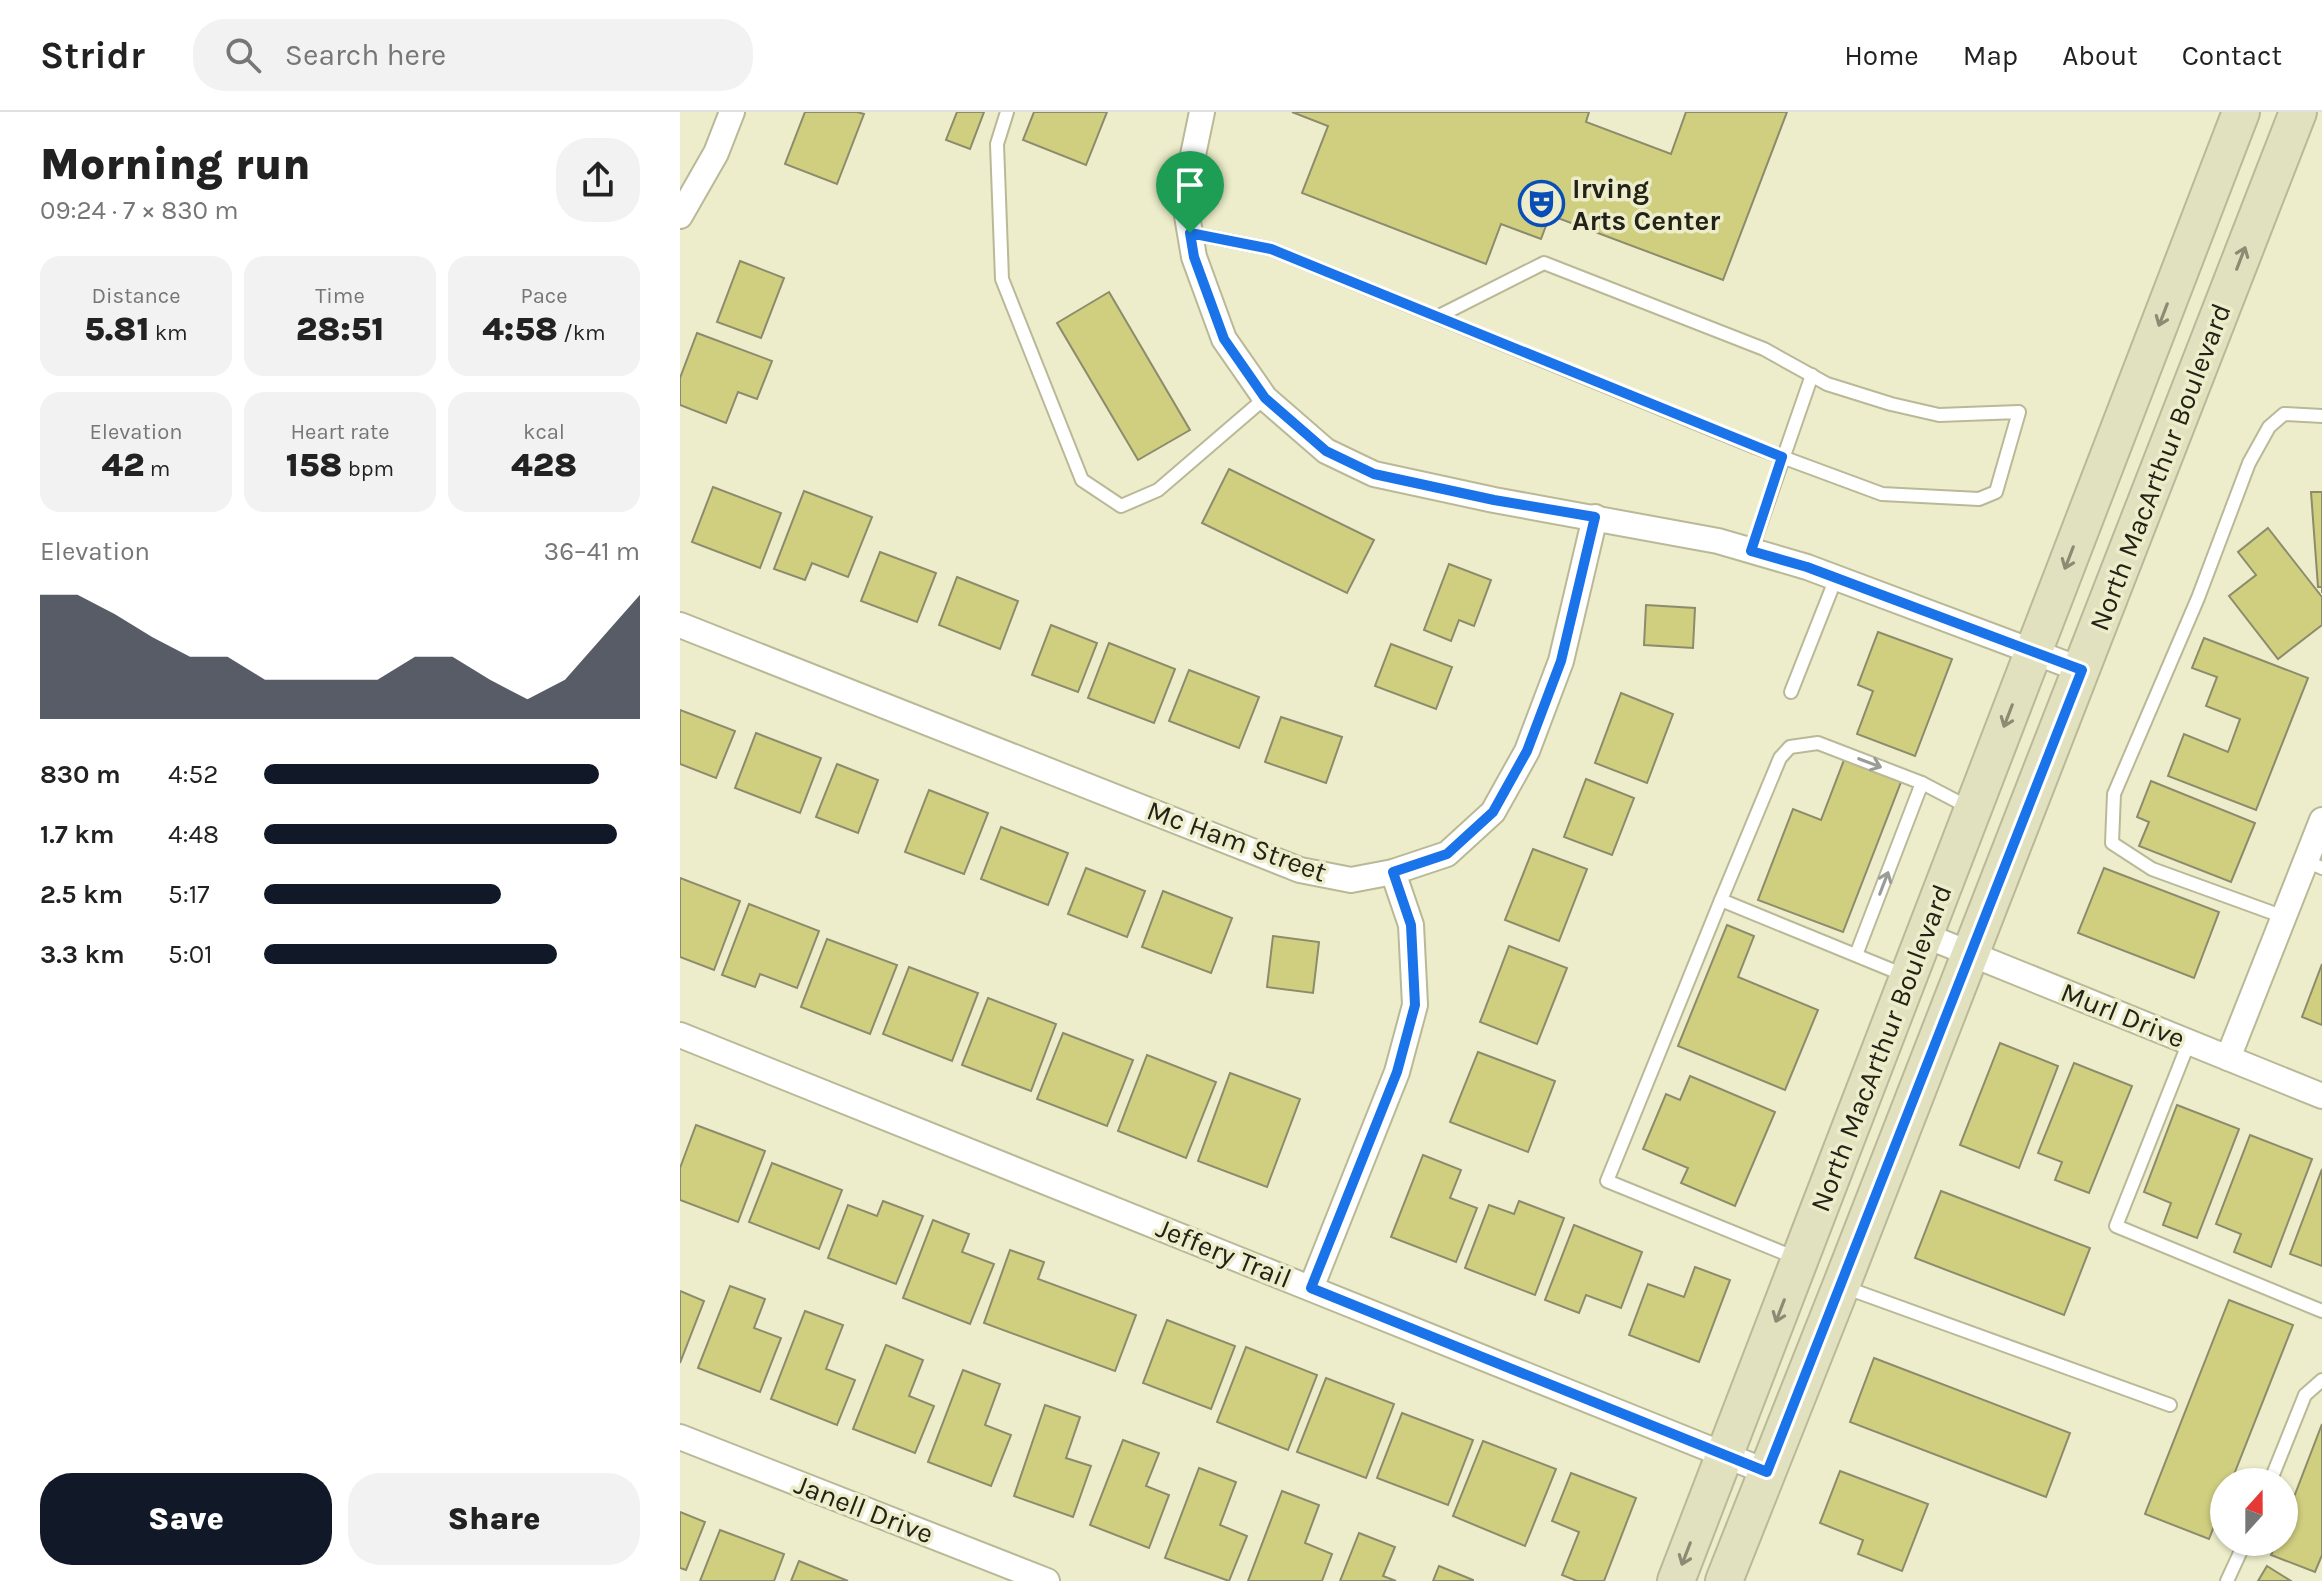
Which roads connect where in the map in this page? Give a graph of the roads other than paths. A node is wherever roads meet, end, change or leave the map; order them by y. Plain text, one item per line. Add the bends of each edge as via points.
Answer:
1 (732, 112) edge
2 (1007, 112) edge
3 (1202, 112) edge
4 (2241, 112) edge
5 (2298, 112) edge
6 (680, 216) edge
7 (1190, 233) junction
8 (1437, 317) junction
9 (1812, 375) junction
10 (1265, 398) junction
11 (2322, 416) edge
12 (1782, 457) junction
13 (1595, 517) junction
14 (1751, 551) junction
15 (1836, 578) junction
16 (680, 625) edge
17 (2033, 652) junction
18 (2082, 670) junction
19 (1791, 692) dead end
20 (1922, 783) junction
21 (1972, 809) junction
22 (2322, 820) edge
23 (2314, 865) edge
24 (1393, 872) junction
25 (1721, 900) junction
26 (2284, 917) junction
27 (1924, 935) junction
28 (1971, 954) junction
29 (1856, 955) junction
30 (1908, 977) junction
31 (680, 1035) edge
32 (2189, 1042) junction
33 (2228, 1058) junction
34 (2322, 1096) edge
35 (1799, 1260) junction
36 (1841, 1286) junction
37 (1311, 1288) junction
38 (2322, 1311) edge
39 (2322, 1380) edge
40 (2170, 1405) dead end
41 (680, 1437) edge
42 (1725, 1454) junction
43 (2276, 1468) edge
44 (1767, 1472) junction
45 (2239, 1556) edge
46 (1047, 1581) edge
47 (1676, 1581) edge
48 (1724, 1581) edge
49 (2227, 1581) edge

1 - 6 street via 716,153
2 - 10 lane via 997,144 1002,279 1082,480 1121,506 1158,490
3 - 7 street via 1184,198
4 -> 17 main road, North MacArthur Boulevard
18 -> 5 main road, North MacArthur Boulevard
7 - 8 lane via 1271,249
7 - 10 street via 1224,339
8 - 9 lane via 1544,263 1764,349
8 - 12 lane
9 - 12 lane
9 - 12 lane via 1827,384 1939,415 2019,412 1996,492 1979,499 1882,494
10 - 13 street via 1326,451 1374,474
11 - 26 lane via 2284,414 2269,427 2249,463 2114,794 2112,843 2152,869
12 - 14 lane
13 - 14 street
13 - 24 street, Mc Ham Street via 1561,661 1527,751 1493,812 1447,854
14 - 15 street
15 - 17 street
15 - 19 lane
16 - 24 street, Mc Ham Street via 1300,870 1351,880
17 - 18 street
17 -> 21 main road, North MacArthur Boulevard
18 - 28 main road, North MacArthur Boulevard
20 - 21 lane
25 -> 20 lane via 1780,758 1790,747 1818,743
29 -> 20 lane
21 - 27 main road, North MacArthur Boulevard
22 - 23 street
23 - 26 street
24 - 37 street via 1411,925 1415,1005 1397,1072
25 - 29 lane
25 - 35 lane via 1607,1181
26 - 33 street
27 - 28 street, Murl Drive
27 - 30 main road, North MacArthur Boulevard
28 - 32 street, Murl Drive
28 - 36 main road, North MacArthur Boulevard
29 - 30 lane
30 - 35 main road, North MacArthur Boulevard
31 - 37 street, Jeffery Trail
32 - 33 street, Murl Drive
32 - 38 lane via 2116,1226
33 - 34 street, Murl Drive
35 -> 42 main road, North MacArthur Boulevard
36 - 40 lane
36 - 44 main road, North MacArthur Boulevard
37 - 42 street, Jeffery Trail
39 - 43 lane via 2305,1395
41 - 46 street, Janell Drive
42 - 44 street, Jeffery Trail
42 -> 47 main road, North MacArthur Boulevard
44 - 48 main road, North MacArthur Boulevard
45 - 49 lane

